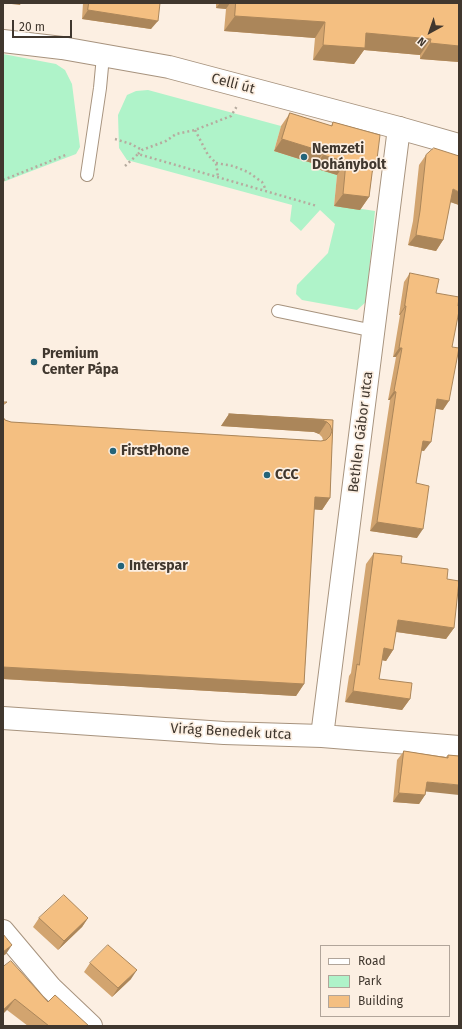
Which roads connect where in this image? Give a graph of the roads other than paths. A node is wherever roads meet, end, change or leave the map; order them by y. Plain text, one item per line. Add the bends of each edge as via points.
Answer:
1 (3, 41) edge
2 (103, 56) junction
3 (399, 128) junction
4 (459, 145) edge
5 (87, 175) dead end
6 (278, 311) dead end
7 (374, 331) junction
8 (3, 718) edge
9 (322, 736) junction
10 (459, 746) edge
11 (3, 931) edge
12 (91, 1026) edge

1 - 2 street, Celli út
2 - 3 street, Celli út via 169,67
2 - 5 lane
3 - 4 street, Celli út
3 - 7 street, Bethlen Gábor utca
6 - 7 lane
7 - 9 street, Bethlen Gábor utca
8 - 9 street, Virág Benedek utca via 224,733
9 - 10 street, Virág Benedek utca
11 - 12 street via 51,988

